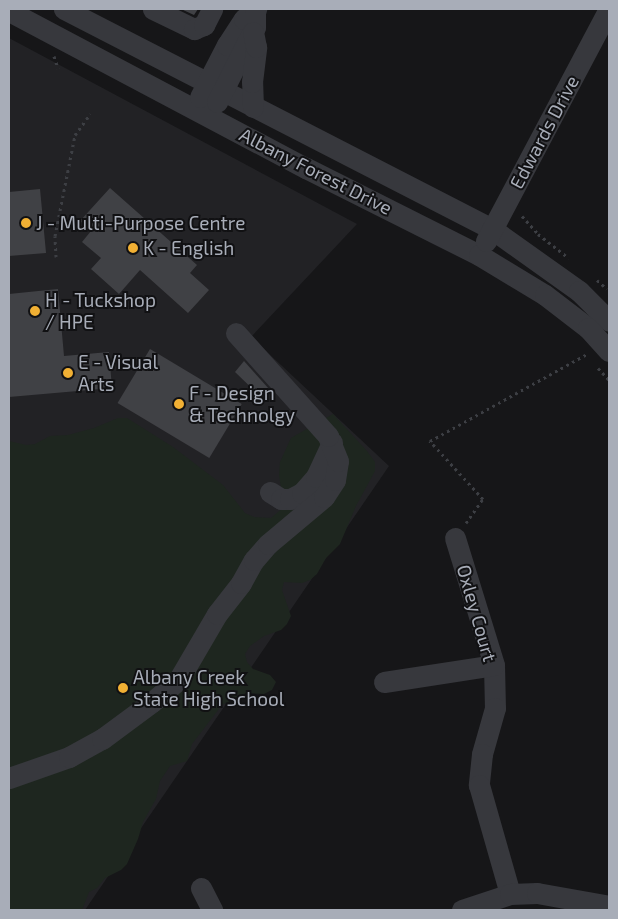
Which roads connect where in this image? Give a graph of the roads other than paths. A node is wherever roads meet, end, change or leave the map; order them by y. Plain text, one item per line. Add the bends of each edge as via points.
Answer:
1 (64, 9) edge
2 (154, 9) edge
3 (212, 9) edge
4 (609, 9) edge
5 (256, 10) edge
6 (9, 11) edge
7 (31, 15) edge
8 (253, 32) junction
9 (214, 87) junction
10 (260, 111) junction
11 (202, 112) junction
12 (280, 154) junction
13 (492, 229) junction
14 (478, 255) junction
15 (609, 321) edge
16 (236, 333) dead end
17 (609, 351) edge
18 (332, 443) junction
19 (270, 492) dead end
20 (455, 538) road end
21 (494, 665) junction
22 (384, 682) dead end
23 (9, 778) edge
24 (201, 888) dead end
25 (510, 894) junction
26 (609, 906) edge
27 (212, 910) edge
28 (462, 910) edge

1 - 9 street, Albany Forest Drive
2 - 3 street via 194,29 204,25
4 - 13 street, Edwards Drive
5 - 8 street
5 - 9 street via 244,19
6 - 7 street, Albany Forest Drive
7 - 11 street, Albany Forest Drive
8 - 9 street
8 - 10 street via 256,47 252,82
9 - 10 street, Albany Forest Drive
9 - 11 street
10 - 12 street via 272,132 284,143
10 - 13 street, Albany Forest Drive
11 - 12 street, Albany Forest Drive
12 - 14 street, Albany Forest Drive
13 - 14 street, Edwards Drive
13 - 15 street, Albany Forest Drive via 579,291
14 - 17 street, Albany Forest Drive via 545,295 588,328
16 - 18 street
18 - 19 street via 316,477 302,493 281,499
18 - 23 street via 338,467 332,487 254,560 217,614 179,679 102,739 69,757
20 - 21 street, Oxley Court
21 - 22 street
21 - 25 street, Oxley Court via 495,708 482,754 479,785
24 - 27 street
25 - 26 street via 537,893
25 - 28 street

